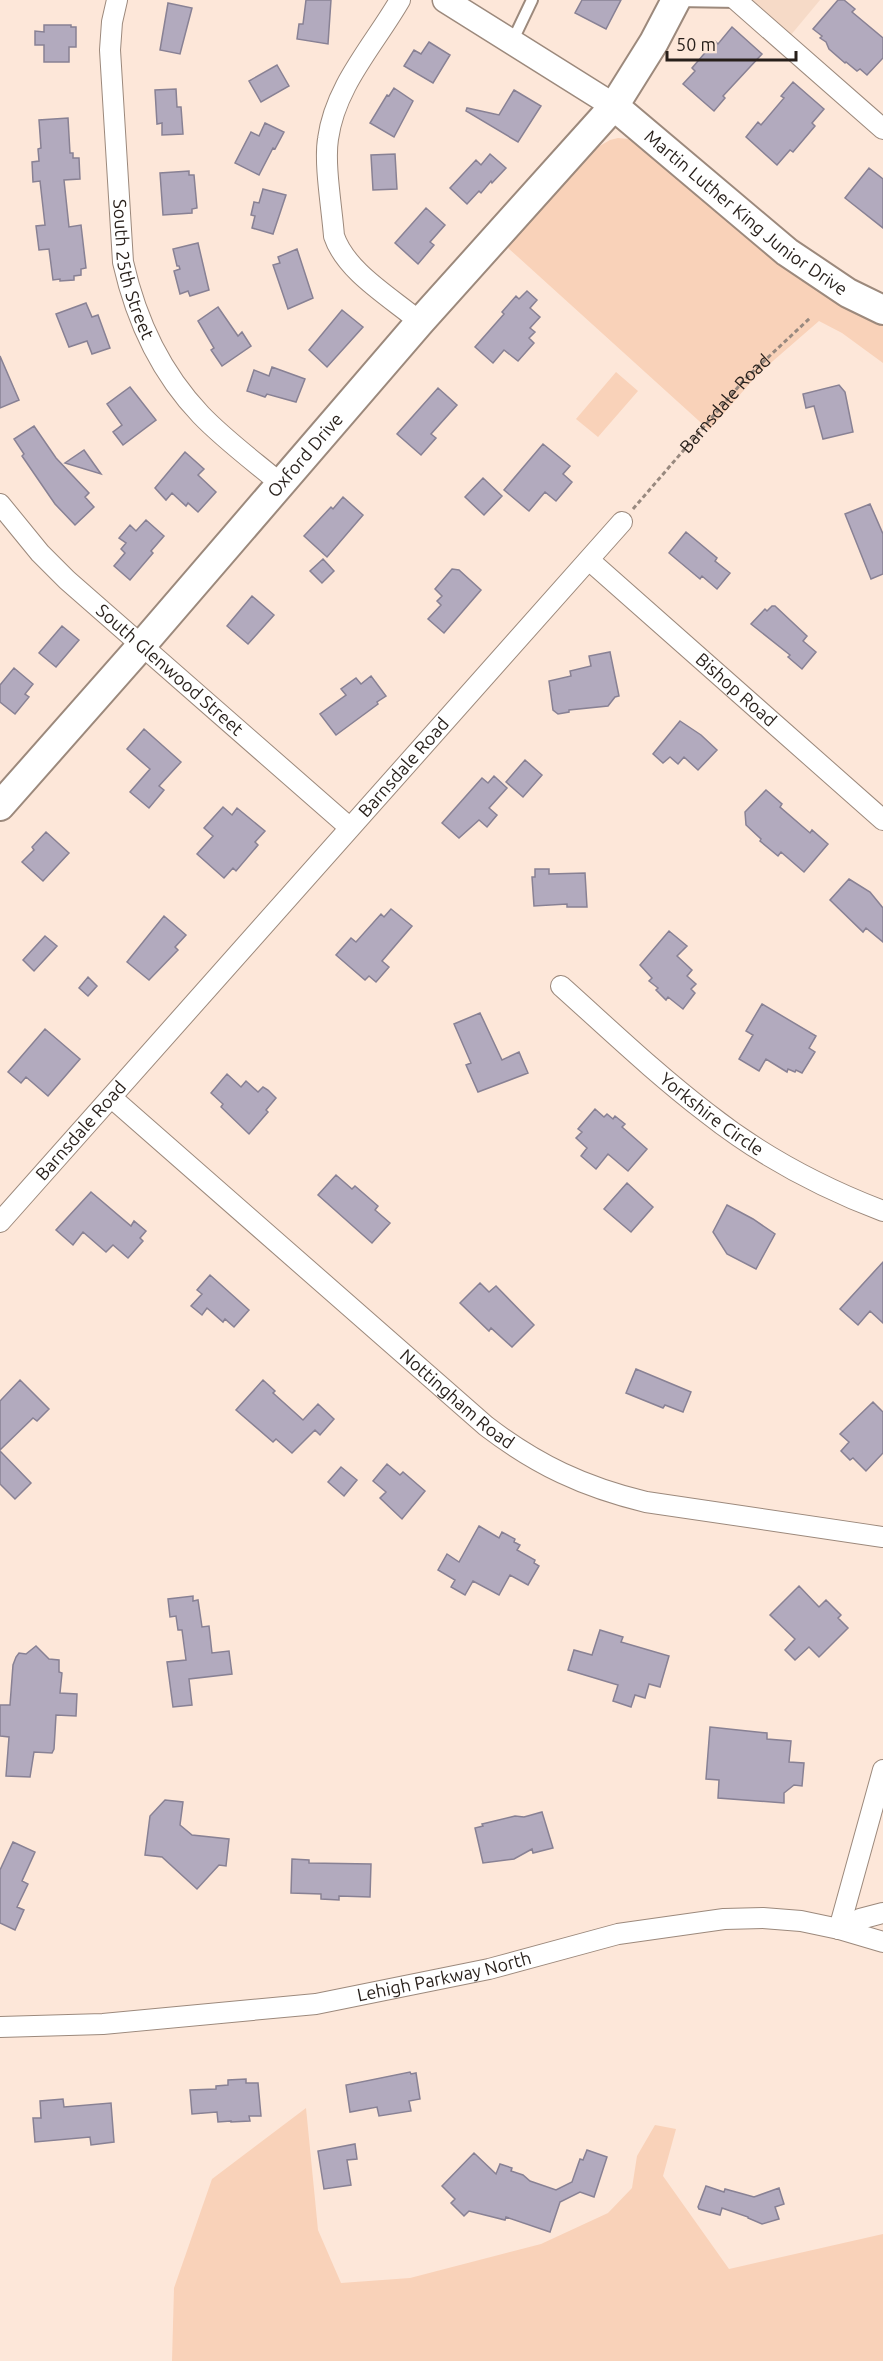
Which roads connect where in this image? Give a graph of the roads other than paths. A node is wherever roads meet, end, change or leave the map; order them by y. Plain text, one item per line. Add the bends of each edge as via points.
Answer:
1 (117, 0) edge
2 (400, 0) edge
3 (445, 0) edge
4 (532, 0) edge
5 (675, 0) edge
6 (737, 1) edge
7 (512, 42) junction
8 (614, 106) junction
9 (883, 129) edge
10 (883, 310) edge
11 (420, 322) junction
12 (281, 484) junction
13 (0, 504) edge
14 (622, 522) road end
15 (589, 560) junction
16 (142, 645) junction
17 (0, 806) edge
18 (883, 820) edge
19 (350, 827) junction
20 (561, 986) dead end
21 (112, 1098) junction
22 (883, 1211) edge
23 (0, 1222) edge
24 (883, 1537) edge
25 (883, 1770) edge
26 (883, 1913) edge
27 (839, 1929) junction
28 (883, 1942) edge
29 (0, 2027) edge

1 - 12 street, South 25th Street via 110,50 123,262 129,291 160,362 183,394
2 - 11 street via 342,92 333,113 327,149 338,249 347,262
3 - 7 street
4 - 7 lane
5 - 6 lane
5 - 8 main road, Oxford Drive
6 - 9 street
7 - 8 street
8 - 10 main road, Martin Luther King Junior Drive via 787,252 848,293
8 - 11 main road, Oxford Drive
11 - 12 main road, Oxford Drive
12 - 16 main road, Oxford Drive
13 - 16 street, South Glenwood Street via 47,560
14 - 15 street, Barnsdale Road
15 - 18 street, Bishop Road
15 - 19 street, Barnsdale Road
16 - 17 main road, Oxford Drive
16 - 19 street, South Glenwood Street
19 - 21 street, Barnsdale Road
20 - 22 street, Yorkshire Circle via 671,1084 744,1140 845,1197
21 - 23 street, Barnsdale Road
21 - 24 street, Nottingham Road via 486,1426 545,1466 577,1482 646,1502
25 - 27 street
26 - 27 street
27 - 28 street, Lehigh Parkway North
27 - 29 street, Lehigh Parkway North via 763,1918 674,1924 606,1936 489,1969 316,2004 103,2024

